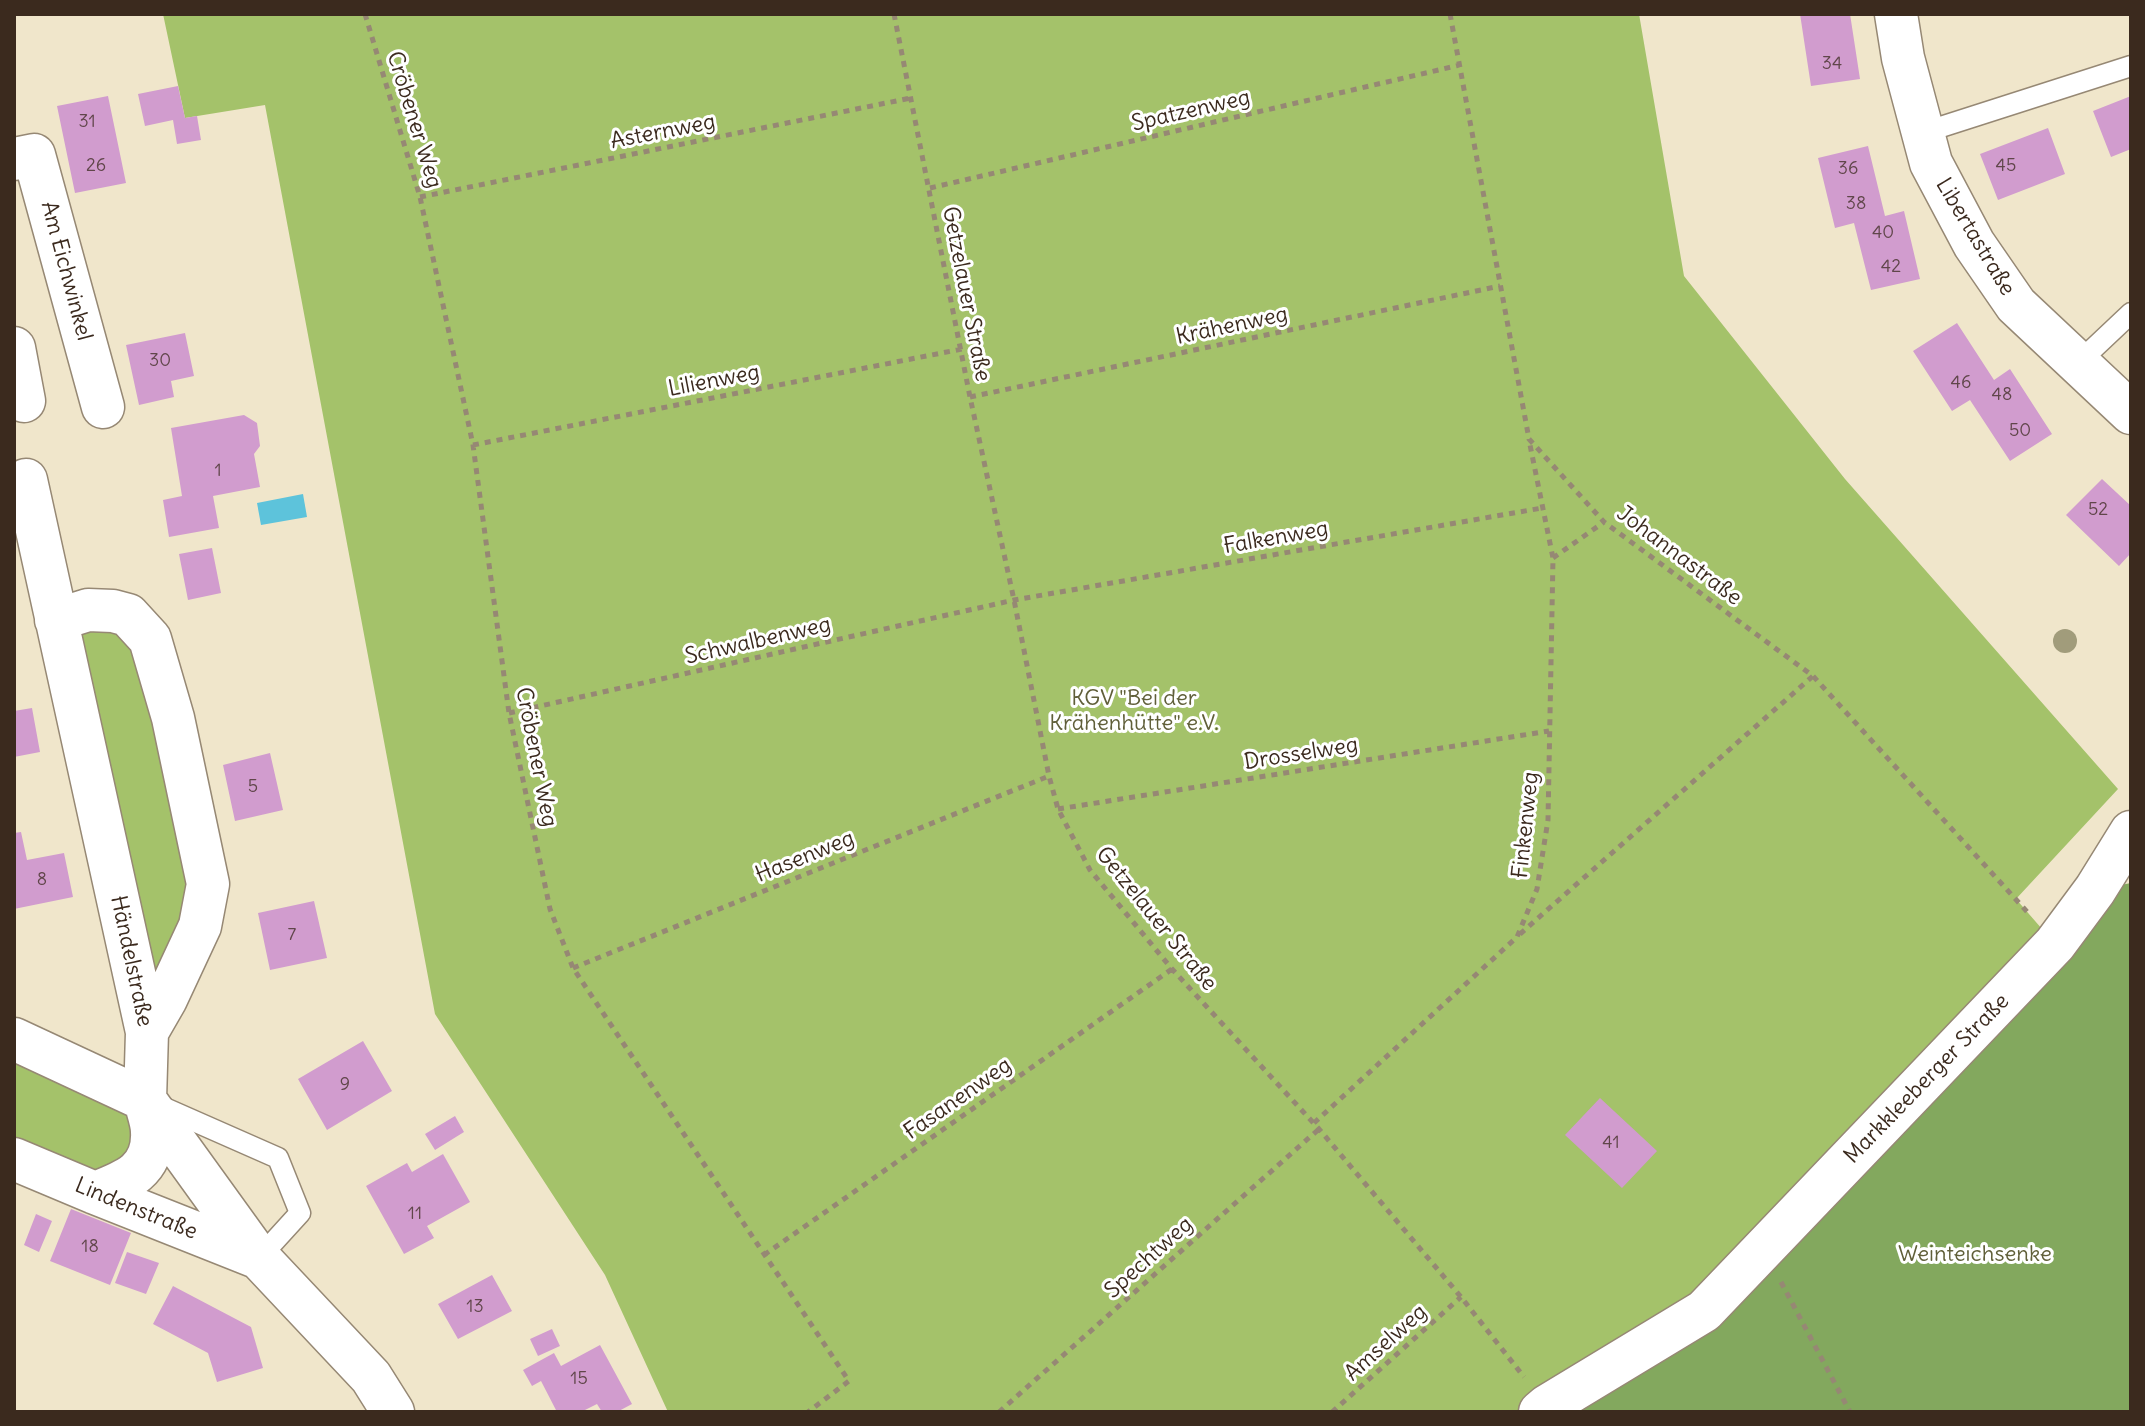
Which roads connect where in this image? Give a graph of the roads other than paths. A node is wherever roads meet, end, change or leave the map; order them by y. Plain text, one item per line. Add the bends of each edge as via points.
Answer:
1 (1896, 14) edge
2 (2131, 66) edge
3 (1922, 133) junction
4 (14, 159) edge
5 (2131, 313) edge
6 (14, 348) edge
7 (2078, 363) junction
8 (24, 401) dead end
9 (103, 407) dead end
10 (2131, 413) edge
11 (26, 480) dead end
12 (56, 620) junction
13 (2131, 832) edge
14 (147, 1032) junction
15 (14, 1039) edge
16 (145, 1100) junction
17 (14, 1159) edge
18 (95, 1193) junction
19 (259, 1258) junction
20 (1544, 1409) edge
21 (393, 1412) edge

1 - 3 street, Libertastraße
2 - 3 lane
3 - 7 street, Libertastraße via 1931,163 1974,244 2016,305
4 - 9 street, Am Eichwinkel via 34,155
5 - 7 lane
6 - 8 street
7 - 10 street, Libertastraße
11 - 12 street, Händelstraße
12 - 14 street, Händelstraße
12 - 14 street via 88,610 128,615 150,639 173,718 208,884 200,926
13 - 20 street, Markkleeberger Straße via 2055,944 1704,1311
14 - 16 street, Händelstraße
15 - 16 street
16 - 18 street, Händelstraße via 152,1132 149,1159 129,1180
16 - 19 street
16 - 19 lane via 278,1158 300,1213
17 - 18 street, Lindenstraße
18 - 19 street, Lindenstraße
19 - 21 street via 371,1377

